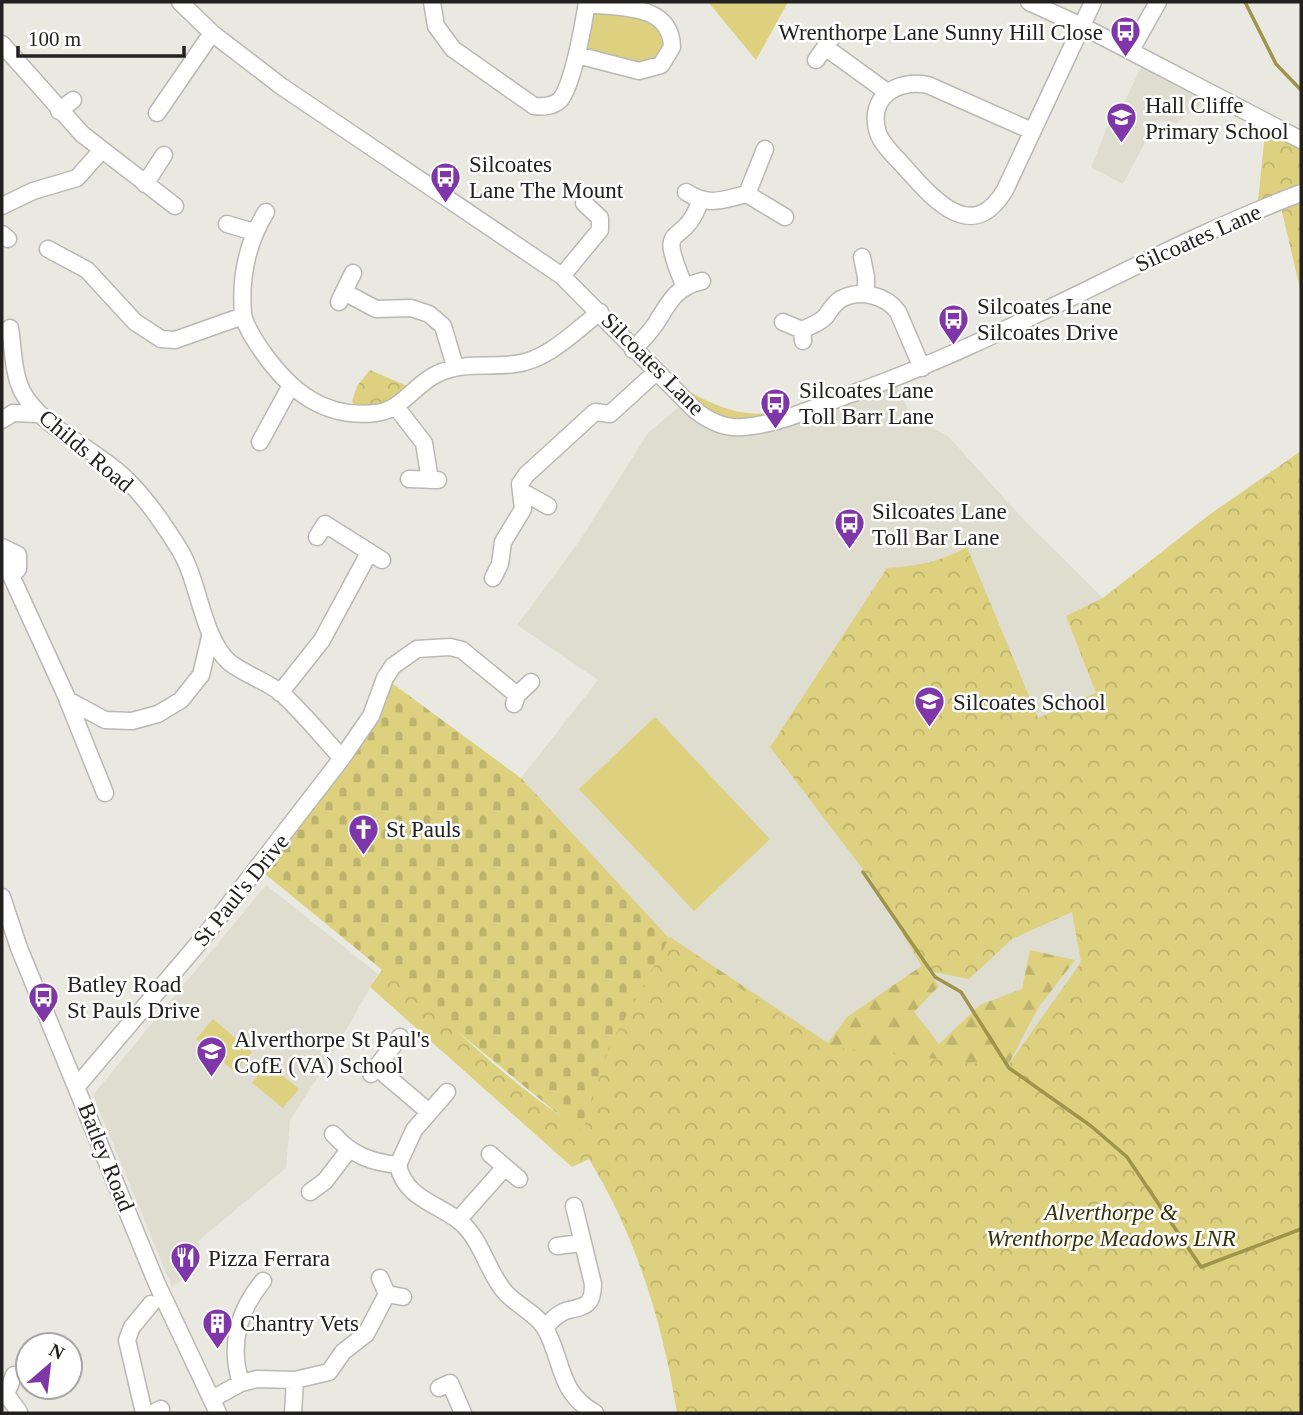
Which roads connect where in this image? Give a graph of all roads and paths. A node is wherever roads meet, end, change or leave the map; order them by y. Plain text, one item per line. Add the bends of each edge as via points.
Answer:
1 (180, 2) edge
2 (432, 2) edge
3 (1029, 2) edge
4 (1093, 2) edge
5 (1158, 2) edge
6 (587, 3) edge
7 (1081, 25) junction
8 (212, 33) junction
9 (835, 33) dead end
10 (2, 44) edge
11 (1131, 50) junction
12 (577, 55) junction
13 (887, 92) junction
14 (73, 100) dead end
15 (59, 111) junction
16 (157, 113) dead end
17 (1032, 131) junction
18 (1301, 140) edge
19 (765, 149) dead end
20 (101, 151) junction
21 (164, 155) dead end
22 (145, 184) junction
23 (1301, 193) edge
24 (747, 194) junction
25 (584, 203) dead end
26 (2, 206) edge
27 (175, 206) dead end
28 (266, 212) dead end
29 (785, 217) dead end
30 (227, 224) dead end
31 (254, 232) junction
32 (51, 254) dead end
33 (862, 257) dead end
34 (353, 273) dead end
35 (562, 276) junction
36 (702, 281) dead end
37 (684, 285) junction
38 (866, 294) junction
39 (600, 312) junction
40 (243, 316) junction
41 (783, 322) dead end
42 (10, 328) dead end
43 (633, 350) junction
44 (455, 366) junction
45 (922, 368) junction
46 (656, 372) junction
47 (290, 387) junction
48 (22, 391) junction
49 (396, 407) junction
50 (37, 414) junction
51 (7, 416) edge
52 (251, 423) dead end
53 (409, 479) dead end
54 (518, 487) junction
55 (548, 506) dead end
56 (317, 537) dead end
57 (4, 561) edge
58 (493, 578) dead end
59 (210, 637) junction
60 (229, 662) junction
61 (201, 675) junction
62 (531, 682) dead end
63 (280, 693) junction
64 (85, 720) junction
65 (342, 758) junction
66 (105, 793) dead end
67 (2, 897) edge
68 (400, 1037) dead end
69 (77, 1086) junction
70 (447, 1092) dead end
71 (429, 1112) junction
72 (333, 1134) dead end
73 (348, 1151) junction
74 (490, 1154) dead end
75 (398, 1165) junction
76 (505, 1167) junction
77 (519, 1179) dead end
78 (310, 1192) dead end
79 (574, 1206) dead end
80 (459, 1219) junction
81 (581, 1242) junction
82 (557, 1245) dead end
83 (380, 1278) dead end
84 (263, 1281) dead end
85 (151, 1304) dead end
86 (545, 1327) junction
87 (14, 1376) dead end
88 (295, 1380) junction
89 (241, 1383) junction
90 (439, 1388) dead end
91 (4, 1395) edge
92 (576, 1401) junction
93 (215, 1406) edge
94 (19, 1412) edge
95 (144, 1413) edge
96 (293, 1413) edge
97 (463, 1413) edge
98 (564, 1413) edge
99 (595, 1413) edge

1 - 8 street, Silcoates Lane
2 - 12 street via 436,26 453,49 534,106 547,107 561,99
3 - 7 street
4 - 7 street
5 - 11 street
6 - 12 street
6 - 12 street via 652,12 668,27 672,47 661,65 639,71
7 - 11 street
7 - 17 street
8 - 16 street
8 - 35 street, Silcoates Lane via 281,86
9 - 13 street via 821,53
10 - 15 street
11 - 18 street
13 - 17 street via 900,84 928,85
13 - 17 street via 878,110 878,134 935,200 955,214 979,213 999,201
14 - 15 street
15 - 20 street
19 - 24 street
20 - 22 street
20 - 26 street via 77,178
21 - 22 street
22 - 27 street
23 - 45 street, Silcoates Lane
24 - 29 street
24 - 37 street via 717,202 693,197 692,220 671,237 669,246
25 - 35 street via 600,218 600,230
28 - 31 street
30 - 31 street
31 - 40 street via 246,255
32 - 40 street via 104,286 121,309 161,339 176,340
33 - 38 street
34 - 44 street via 342,297 376,309 411,308 429,314 443,326
35 - 39 street, Silcoates Lane
36 - 37 street
37 - 43 street
38 - 41 street via 839,300 802,336
38 - 45 street via 892,304
39 - 43 street, Silcoates Lane
39 - 44 street via 537,358 516,364
40 - 47 street
42 - 48 street, Childs Road
43 - 46 street, Silcoates Lane
44 - 49 street via 434,375
45 - 46 street, Silcoates Lane via 770,422 733,428 704,418
46 - 54 street via 610,414 594,412 536,463
47 - 49 street via 326,409 344,413 378,413
47 - 52 street via 263,437
48 - 50 street, Childs Road
48 - 51 street
49 - 53 street via 424,443 434,480
50 - 51 street
50 - 59 street, Childs Road via 126,479 163,523 185,557
54 - 55 street
54 - 58 street via 523,509 503,542
56 - 63 street via 325,524 375,557 322,640
57 - 64 street via 68,700
59 - 60 street, Childs Road
59 - 61 street
60 - 61 street
60 - 63 street, Childs Road
61 - 64 street via 181,701 158,715 132,721
62 - 65 street, St Paul's Drive via 515,699 462,650 417,649 393,666 372,716
63 - 65 street
64 - 66 street
65 - 69 street, St Paul's Drive via 203,938
67 - 69 street, Batley Road
68 - 71 street via 373,1071
69 - 93 street, Batley Road via 156,1284
70 - 71 street
71 - 75 street via 405,1144
72 - 73 street
73 - 75 street via 367,1160
73 - 78 street via 325,1181
74 - 76 street
75 - 80 street via 400,1177 420,1199
76 - 77 street
76 - 80 street
79 - 81 street
80 - 86 street via 506,1294
81 - 82 street
81 - 86 street via 593,1297 589,1304 559,1314
83 - 88 street via 395,1296 366,1334 343,1352 329,1371
84 - 89 street via 249,1298 236,1337
85 - 95 street via 127,1340
86 - 92 street via 561,1375
87 - 91 street
88 - 89 street
88 - 96 street
89 - 93 street
90 - 97 street via 450,1383
91 - 94 street
92 - 98 street
92 - 99 street

